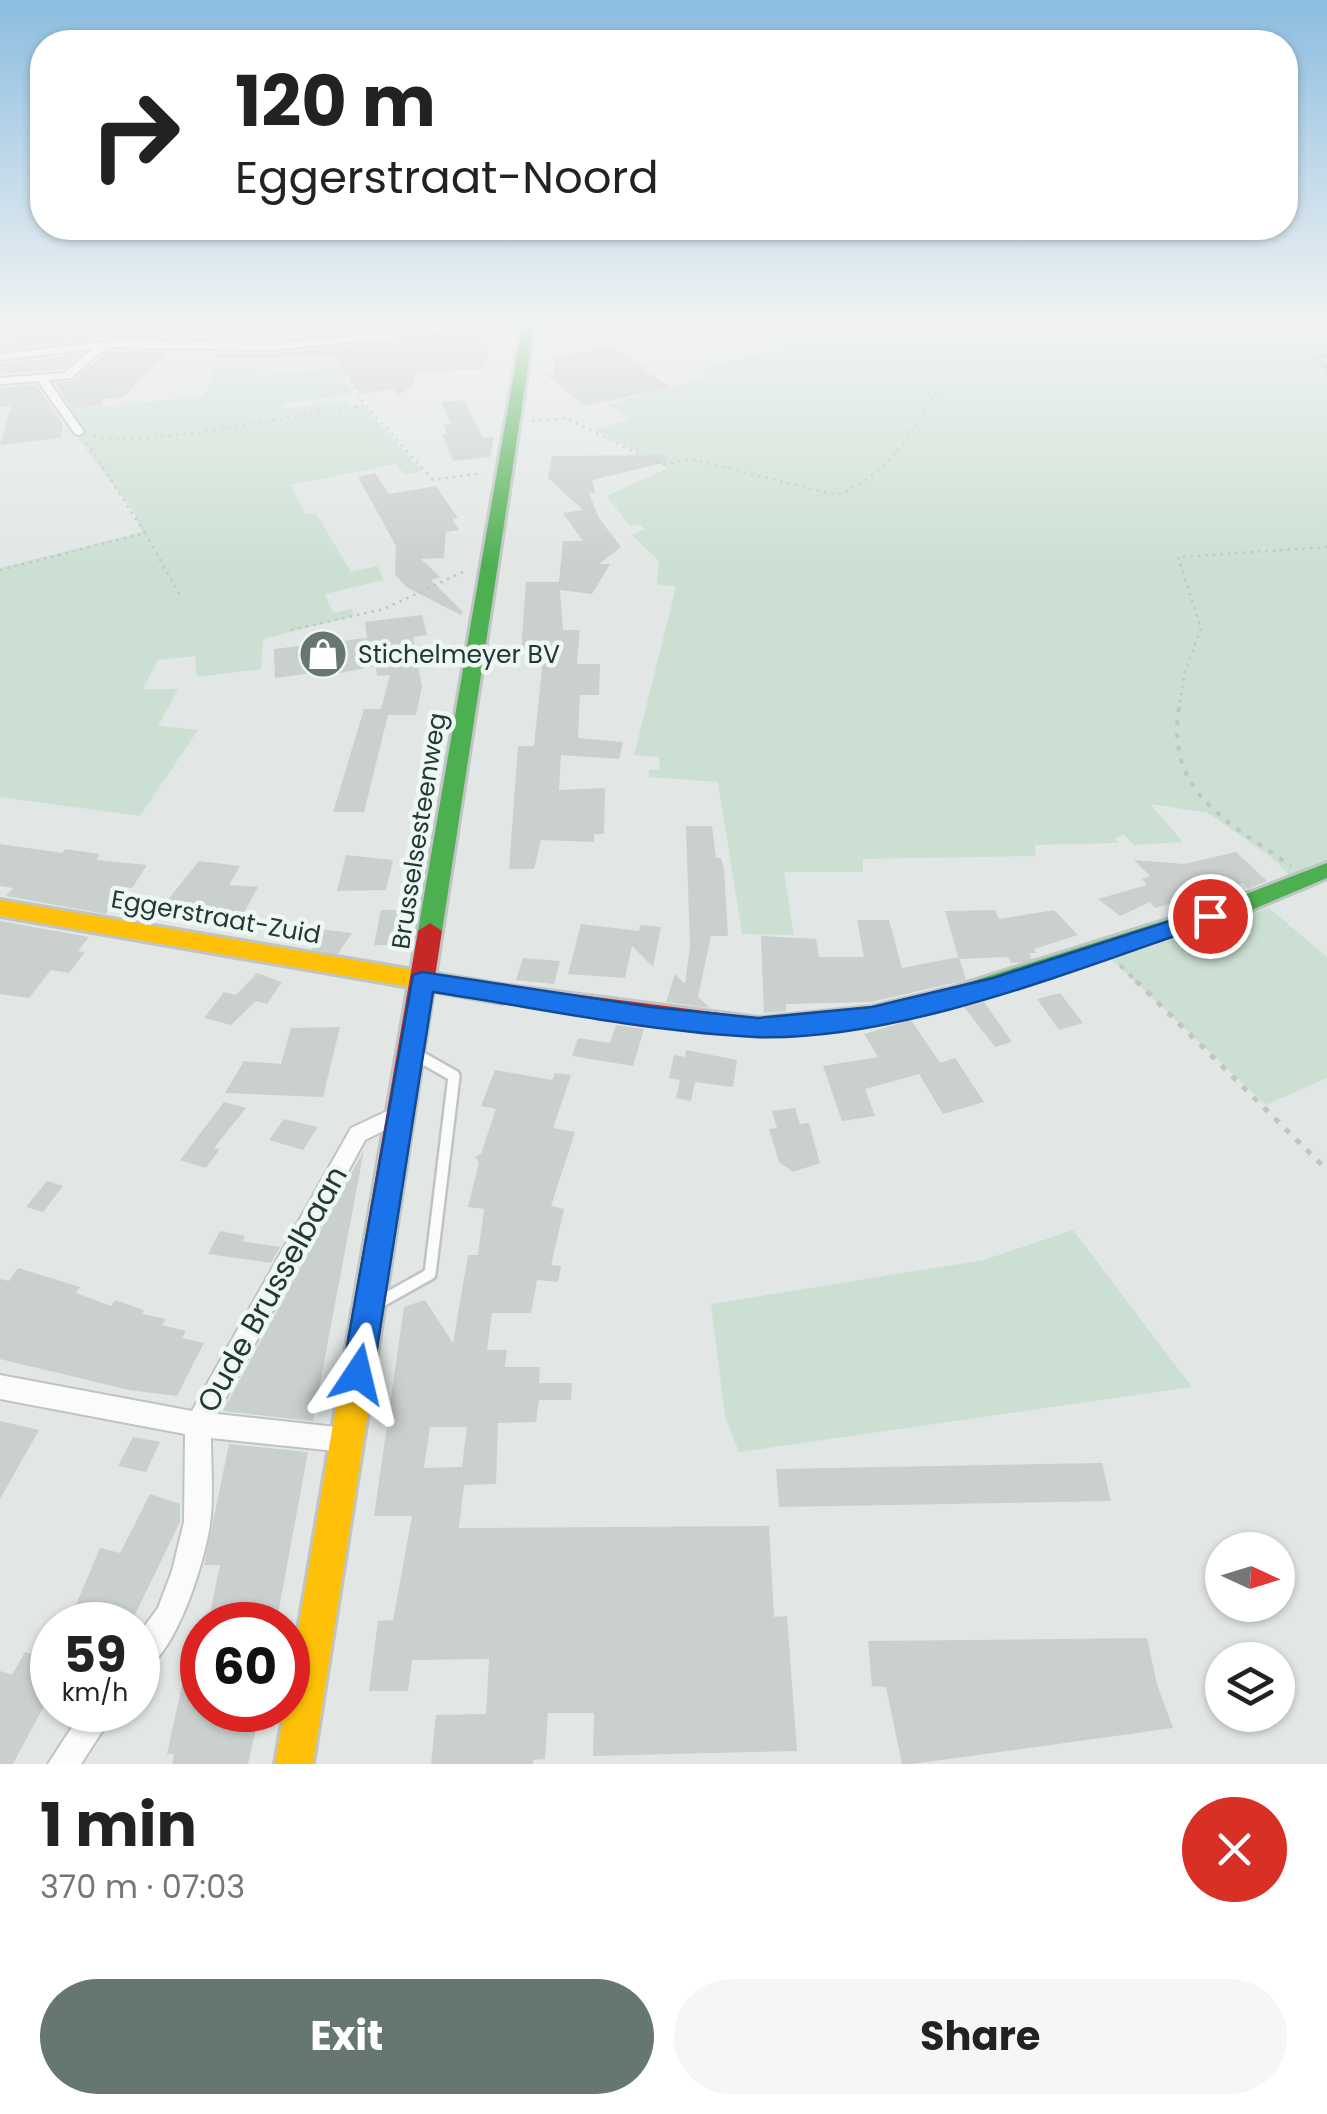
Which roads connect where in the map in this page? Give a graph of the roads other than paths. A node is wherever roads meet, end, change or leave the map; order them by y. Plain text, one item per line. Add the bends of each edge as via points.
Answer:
1 (58, 403) edge
2 (516, 403) edge
3 (79, 432) road end
4 (1316, 875) edge
5 (0, 908) edge
6 (422, 981) junction
7 (410, 1051) junction
8 (400, 1113) junction
9 (369, 1308) junction
10 (0, 1387) edge
11 (198, 1424) junction
12 (346, 1440) junction
13 (160, 1628) edge
14 (86, 1732) edge
15 (63, 1764) edge
16 (294, 1764) edge

1 - 3 street
2 - 6 main road, Brusselsesteenweg
4 - 6 main road, Eggerstraat-Zuid via 1106,951 872,1016 758,1027
5 - 6 main road, Eggerstraat-Zuid
6 - 7 main road, Brusselsesteenweg
7 - 8 main road, Brusselsesteenweg
7 - 9 lane via 454,1076 430,1274
8 - 9 main road, Brusselsesteenweg
8 - 11 street, Oude Brusselbaan via 358,1134
9 - 12 main road, Brusselsesteenweg
10 - 11 street
11 - 12 street
11 - 13 street, Oude Brusselbaan via 200,1492 186,1571
12 - 16 main road, Brusselsesteenweg
14 - 15 street

